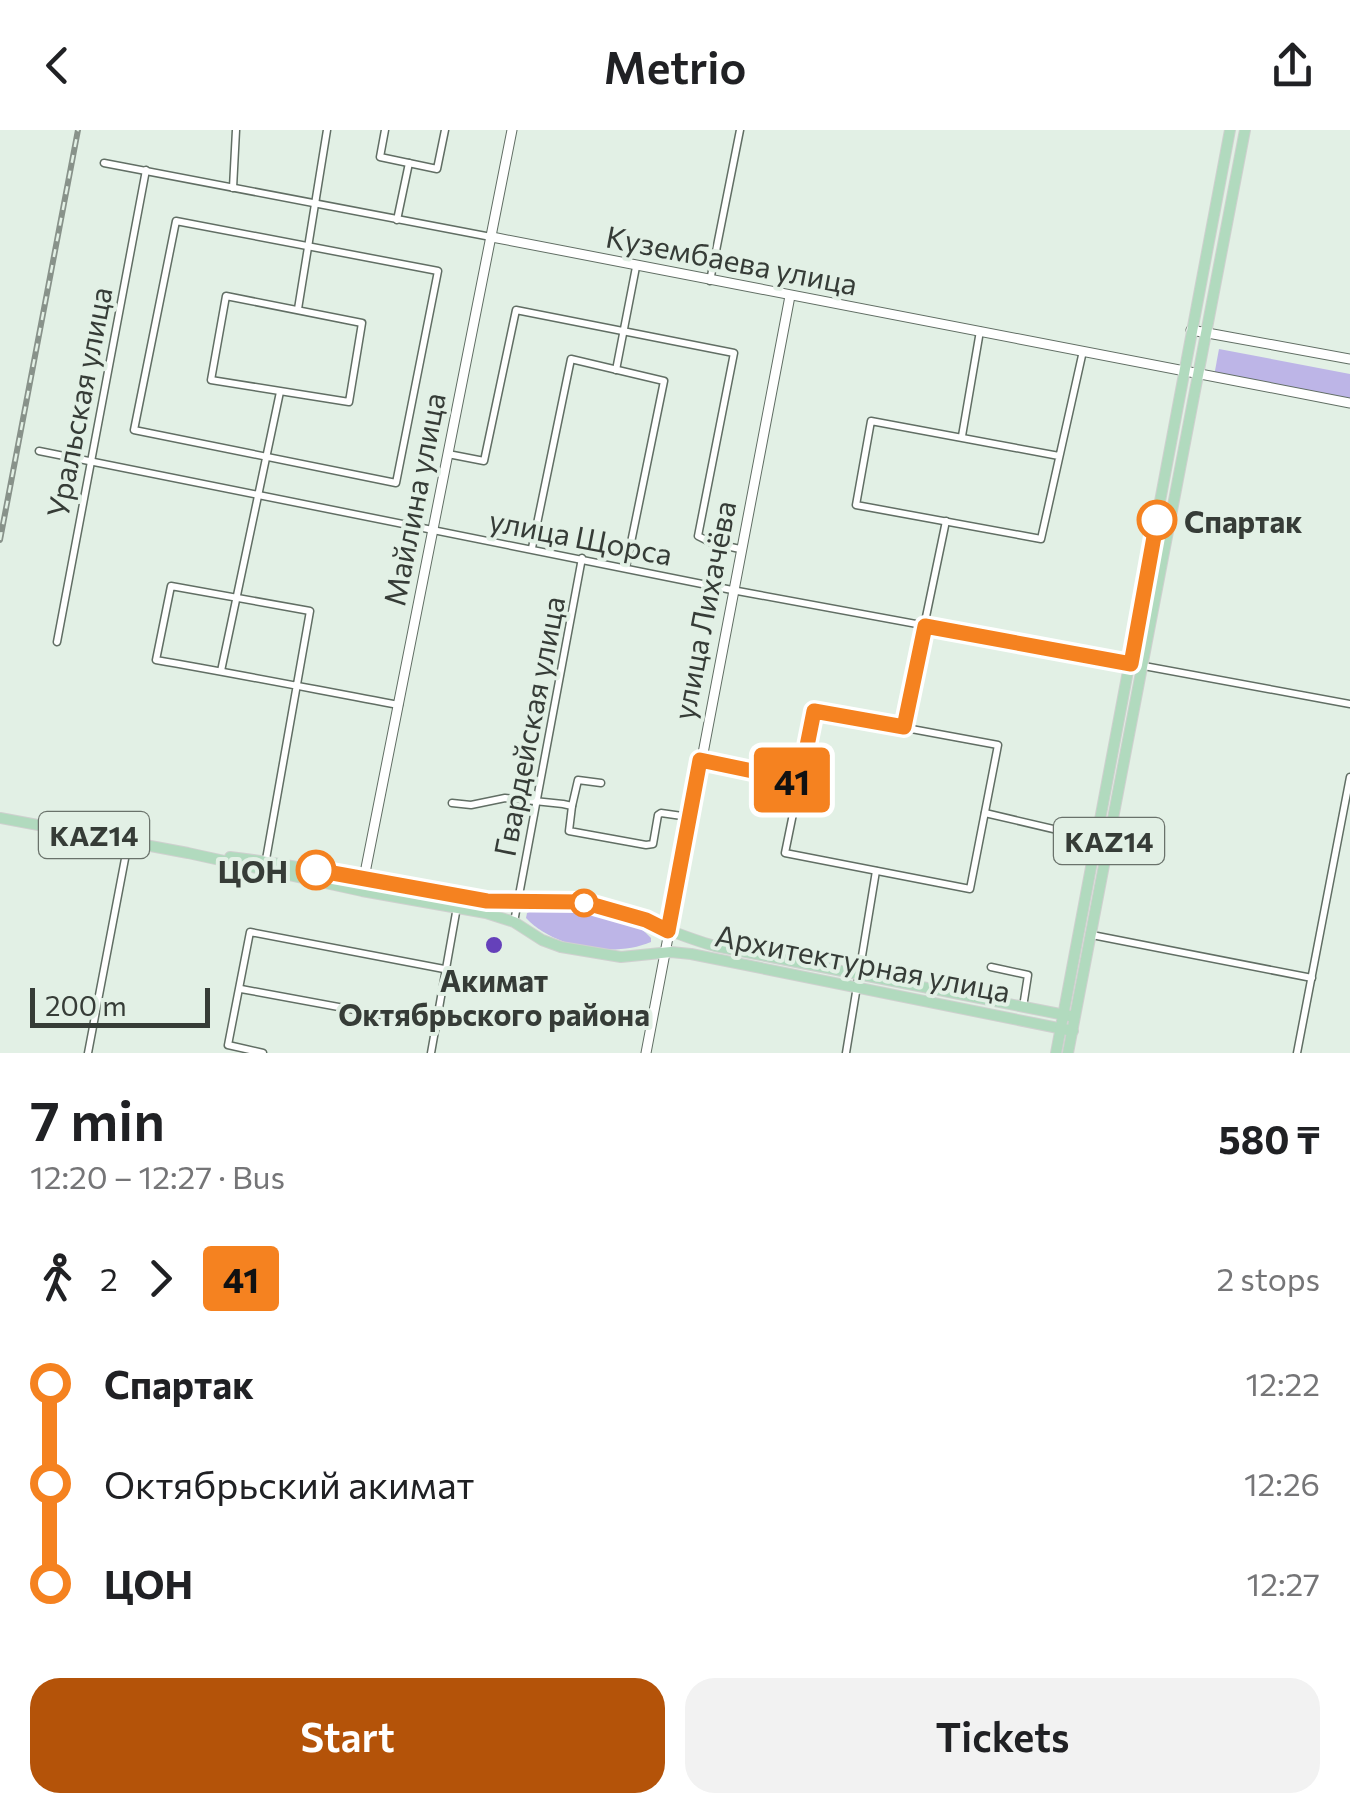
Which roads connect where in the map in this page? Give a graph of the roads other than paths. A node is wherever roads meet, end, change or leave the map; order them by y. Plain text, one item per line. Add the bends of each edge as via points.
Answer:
1 (236, 130) edge
2 (327, 130) edge
3 (385, 130) edge
4 (445, 130) edge
5 (512, 130) edge
6 (740, 130) edge
7 (1230, 130) edge
8 (1244, 130) edge
9 (104, 162) dead end
10 (409, 164) junction
11 (146, 170) junction
12 (233, 188) junction
13 (314, 203) junction
14 (397, 220) junction
15 (492, 237) junction
16 (308, 246) junction
17 (636, 267) junction
18 (710, 281) junction
19 (790, 296) junction
20 (298, 310) junction
21 (1191, 330) junction
22 (624, 331) junction
23 (980, 331) junction
24 (1205, 332) junction
25 (1084, 351) junction
26 (1350, 359) edge
27 (616, 370) junction
28 (1182, 371) junction
29 (1196, 374) junction
30 (280, 392) junction
31 (1350, 403) edge
32 (962, 436) junction
33 (39, 451) dead end
34 (446, 454) junction
35 (1059, 456) junction
36 (266, 457) junction
37 (88, 463) junction
38 (257, 496) junction
39 (946, 522) junction
40 (434, 530) junction
41 (532, 548) junction
42 (740, 550) junction
43 (582, 558) junction
44 (626, 568) junction
45 (732, 590) junction
46 (238, 598) junction
47 (925, 626) junction
48 (57, 642) dead end
49 (1137, 664) junction
50 (221, 671) junction
51 (296, 686) junction
52 (1350, 704) edge
53 (400, 706) junction
54 (904, 727) junction
55 (700, 760) junction
56 (1350, 777) edge
57 (800, 781) junction
58 (601, 783) dead end
59 (538, 799) junction
60 (452, 803) dead end
61 (572, 806) junction
62 (985, 813) junction
63 (0, 818) edge
64 (689, 818) junction
65 (1097, 839) junction
66 (128, 842) junction
67 (265, 866) junction
68 (876, 870) junction
69 (364, 877) junction
70 (362, 891) junction
71 (518, 902) junction
72 (456, 906) junction
73 (514, 922) junction
74 (668, 931) junction
75 (1091, 934) junction
76 (664, 952) junction
77 (991, 967) dead end
78 (444, 970) junction
79 (1312, 978) junction
80 (860, 980) junction
81 (241, 989) junction
82 (1023, 1007) junction
83 (1070, 1016) junction
84 (436, 1025) junction
85 (1067, 1030) junction
86 (88, 1053) edge
87 (264, 1053) edge
88 (431, 1053) edge
89 (646, 1053) edge
90 (846, 1053) edge
91 (1056, 1053) edge
92 (1068, 1053) edge
93 (1297, 1053) edge

1 - 12 street
2 - 13 street
3 - 10 street via 380,157
4 - 10 street via 438,169
5 - 15 street, Майлина улица
6 - 18 street
7 - 21 main road, KAZ14
8 - 24 main road, KAZ14
9 - 11 street, Кузембаева улица
10 - 14 street
11 - 12 street, Кузембаева улица
11 - 37 street, Уральская улица
12 - 13 street, Кузембаева улица
13 - 14 street, Кузембаева улица
13 - 16 street
14 - 15 street, Кузембаева улица
15 - 17 street, Кузембаева улица
15 - 34 street, Майлина улица
16 - 20 street
16 - 36 street via 438,271 396,484
16 - 36 street via 176,221 134,430
17 - 18 street, Кузембаева улица
17 - 22 street
18 - 19 street, Кузембаева улица
19 - 23 street, Кузембаева улица
19 - 42 street, улица Лихачёва
20 - 30 street via 362,323 349,402
20 - 30 street via 226,296 211,380
21 - 24 street
21 - 28 main road, KAZ14
22 - 27 street
22 - 34 street via 516,310 484,460
22 - 42 street via 734,353 698,536
23 - 25 street, Кузембаева улица
23 - 32 street
24 - 26 street
24 - 29 main road, KAZ14
25 - 28 street, Кузембаева улица
25 - 35 street
27 - 41 street via 571,360
27 - 44 street via 664,381
28 - 29 street, Кузембаева улица
28 - 49 main road, KAZ14
29 - 31 street, Кузембаева улица
29 - 49 main road, KAZ14
30 - 36 street
32 - 35 street
32 - 39 street via 870,421 856,505
33 - 37 street, улица Щорса
34 - 40 street, Майлина улица
35 - 39 street via 1041,539
36 - 38 street
37 - 38 street, улица Щорса
37 - 48 street, Уральская улица
38 - 40 street, улица Щорса
38 - 46 street
39 - 47 street
40 - 41 street, улица Щорса
40 - 53 street, Майлина улица
41 - 43 street, улица Щорса
42 - 45 street, улица Лихачёва
43 - 44 street, улица Щорса
43 - 59 street, Гвардейская улица
44 - 45 street, улица Щорса
45 - 47 street, улица Щорса
45 - 55 street, улица Лихачёва
46 - 50 street
46 - 50 street via 171,586 156,660
46 - 51 street via 310,611
47 - 49 street, улица Щорса
47 - 54 street
49 - 52 street, улица Щорса
49 - 65 main road, KAZ14
49 - 75 main road, KAZ14
50 - 51 street
51 - 53 street
51 - 67 street
53 - 69 street, Майлина улица
54 - 57 street via 814,711
54 - 62 street via 998,745
55 - 57 street
55 - 64 street, улица Лихачёва
56 - 79 street
57 - 68 street via 785,852
58 - 61 street via 578,780
59 - 60 street
59 - 61 street
59 - 71 street, Гвардейская улица
61 - 64 street via 569,831 646,846 653,844 661,813
62 - 65 street
62 - 68 street via 970,889
63 - 66 main road, Архитектурная улица / KAZ14
64 - 74 street, улица Лихачёва
65 - 83 main road, KAZ14
66 - 67 main road, Архитектурная улица / KAZ14
66 - 86 street
67 - 69 main road, Архитектурная улица / KAZ14
67 - 70 main road, Архитектурная улица / KAZ14
68 - 80 street
69 - 70 street, Майлина улица
69 - 71 main road, Архитектурная улица / KAZ14
70 - 72 main road, Архитектурная улица / KAZ14
71 - 73 street, Гвардейская улица
71 - 74 main road, Архитектурная улица / KAZ14 via 583,902
72 - 73 main road, Архитектурная улица / KAZ14
72 - 78 street
73 - 76 main road, Архитектурная улица / KAZ14 via 563,948 621,957
74 - 76 street, улица Лихачёва
74 - 80 main road, Архитектурная улица / KAZ14
75 - 79 street
75 - 83 main road, KAZ14
76 - 80 main road, Архитектурная улица / KAZ14
76 - 89 street, улица Лихачёва
77 - 82 street via 1028,975
78 - 81 street via 250,932
78 - 84 street
79 - 93 street
80 - 82 main road, Архитектурная улица / KAZ14
80 - 85 main road, Архитектурная улица / KAZ14
80 - 90 street
81 - 84 street
81 - 87 street via 228,1045
82 - 83 main road, Архитектурная улица / KAZ14
83 - 85 main road, KAZ14
84 - 88 street
85 - 91 main road
85 - 92 main road

